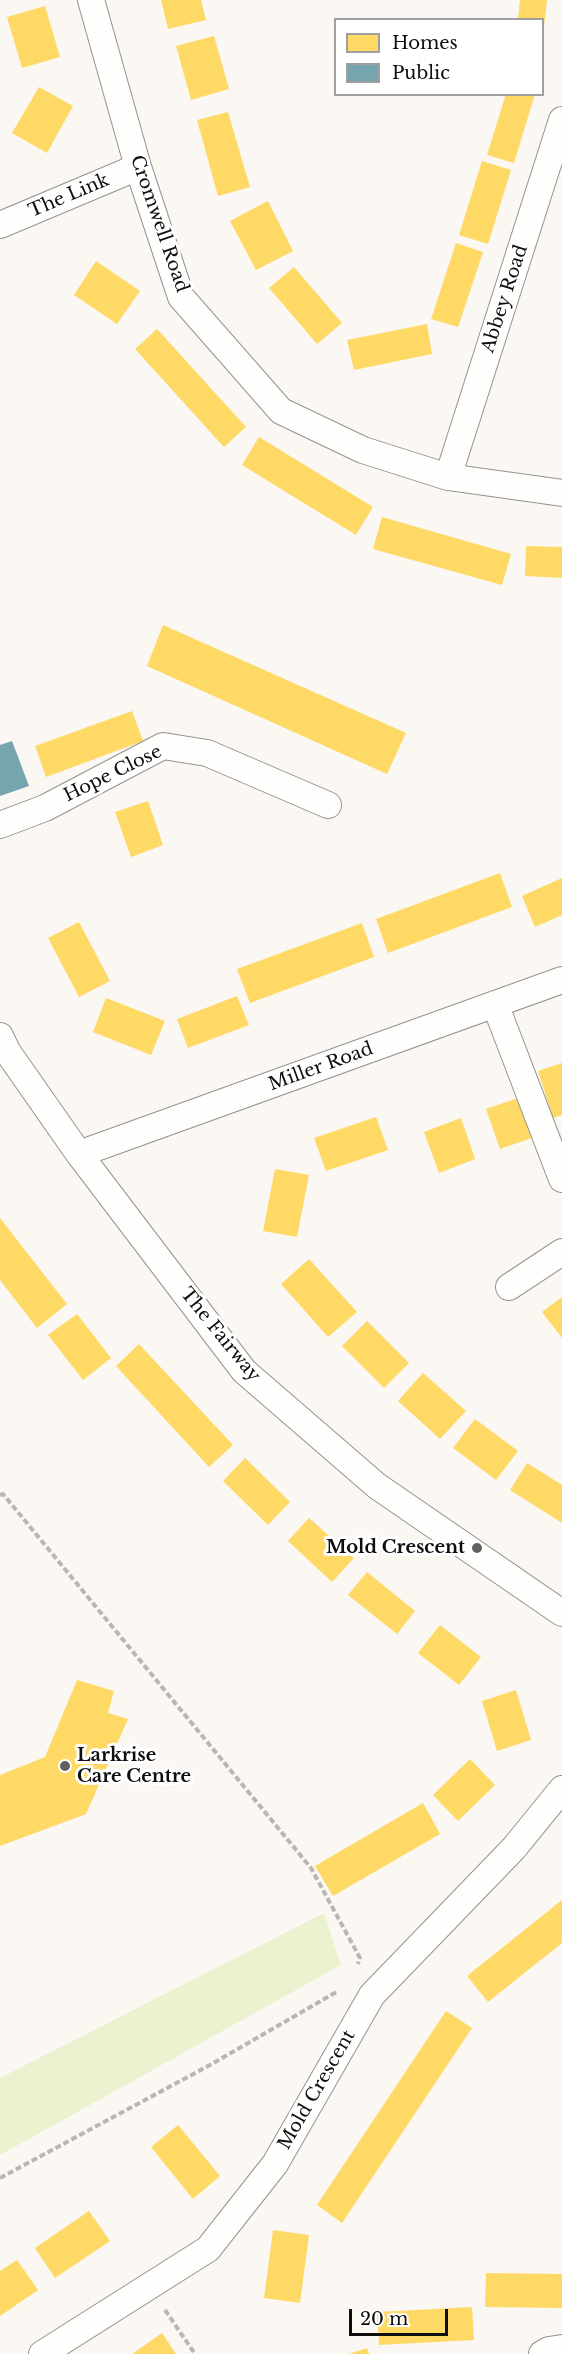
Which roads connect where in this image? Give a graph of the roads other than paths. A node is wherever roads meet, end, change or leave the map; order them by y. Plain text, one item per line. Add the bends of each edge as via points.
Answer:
1 (91, 0) edge
2 (562, 120) edge
3 (138, 167) junction
4 (0, 225) edge
5 (448, 477) junction
6 (562, 493) edge
7 (328, 806) dead end
8 (0, 825) edge
9 (562, 980) edge
10 (495, 1004) junction
11 (0, 1036) edge
12 (79, 1154) junction
13 (562, 1179) edge
14 (562, 1252) edge
15 (509, 1287) dead end
16 (562, 1613) edge
17 (562, 1789) edge
18 (562, 2348) edge
19 (42, 2354) edge
20 (542, 2354) edge

1 - 3 street, Cromwell Road
2 - 5 street, Abbey Road
3 - 4 street, The Link
3 - 5 street, Cromwell Road via 182,297 281,411 363,450
5 - 6 street, Cromwell Road
7 - 8 street, Hope Close via 207,753 162,746 45,808
9 - 10 street, Miller Road
10 - 12 street, Miller Road
10 - 13 street
11 - 12 street, The Fairway
12 - 16 street, The Fairway via 244,1371 377,1486
14 - 15 street
17 - 19 street, Mold Crescent via 514,1848 363,1989 275,2164 208,2249
18 - 20 street

